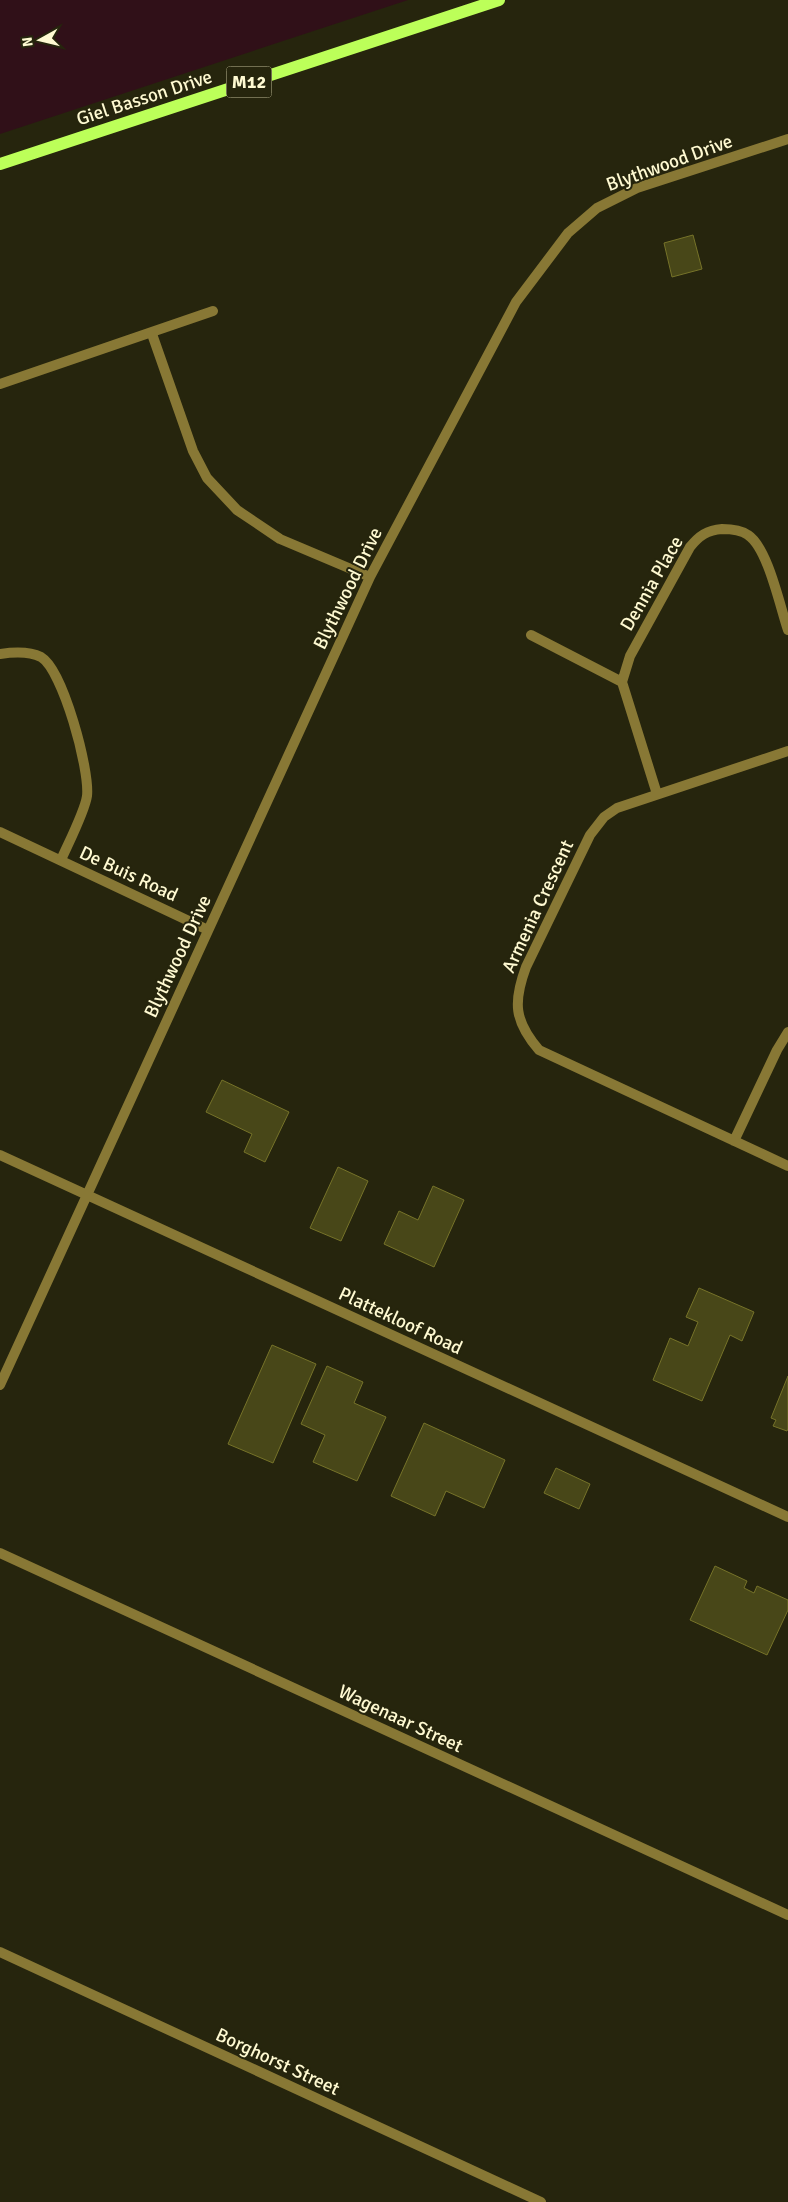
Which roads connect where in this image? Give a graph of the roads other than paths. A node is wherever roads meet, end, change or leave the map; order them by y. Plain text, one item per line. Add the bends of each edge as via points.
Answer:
1 (499, 0) edge
2 (788, 139) edge
3 (0, 164) edge
4 (213, 311) dead end
5 (152, 334) junction
6 (0, 384) edge
7 (370, 577) junction
8 (788, 630) edge
9 (531, 635) dead end
10 (0, 654) edge
11 (622, 682) junction
12 (788, 751) edge
13 (657, 794) junction
14 (0, 832) edge
15 (61, 860) junction
16 (208, 930) junction
17 (788, 1032) edge
18 (734, 1141) junction
19 (0, 1155) edge
20 (788, 1166) edge
21 (87, 1195) junction
22 (0, 1385) edge
23 (788, 1517) edge
24 (0, 1553) edge
25 (788, 1915) edge
26 (0, 1952) edge
27 (541, 2202) edge

1 - 3 main road, Giel Basson Drive / M12
2 - 7 street, Blythwood Drive via 637,188 597,208 568,233 516,302
4 - 5 street
5 - 6 street
5 - 7 street via 193,451 207,478 237,510 280,539
7 - 16 street, Blythwood Drive
8 - 11 street, Dennia Place via 763,552 748,535 730,529 714,530 699,536 690,547 630,656
9 - 11 street
10 - 15 street, De Buis Road via 29,653 42,658 52,668 86,765 87,797
11 - 13 street
12 - 13 street, Armenia Crescent
13 - 18 street, Armenia Crescent via 617,808 604,817 590,835 526,967 518,988 518,1013 527,1035 539,1050
14 - 15 street, De Buis Road
15 - 16 street, De Buis Road
16 - 21 street, Blythwood Drive
17 - 18 street
18 - 20 street, Armenia Crescent
19 - 21 street, Plattekloof Road
21 - 22 street, Blythwood Drive
21 - 23 street, Plattekloof Road
24 - 25 street, Wagenaar Street
26 - 27 street, Borghorst Street

